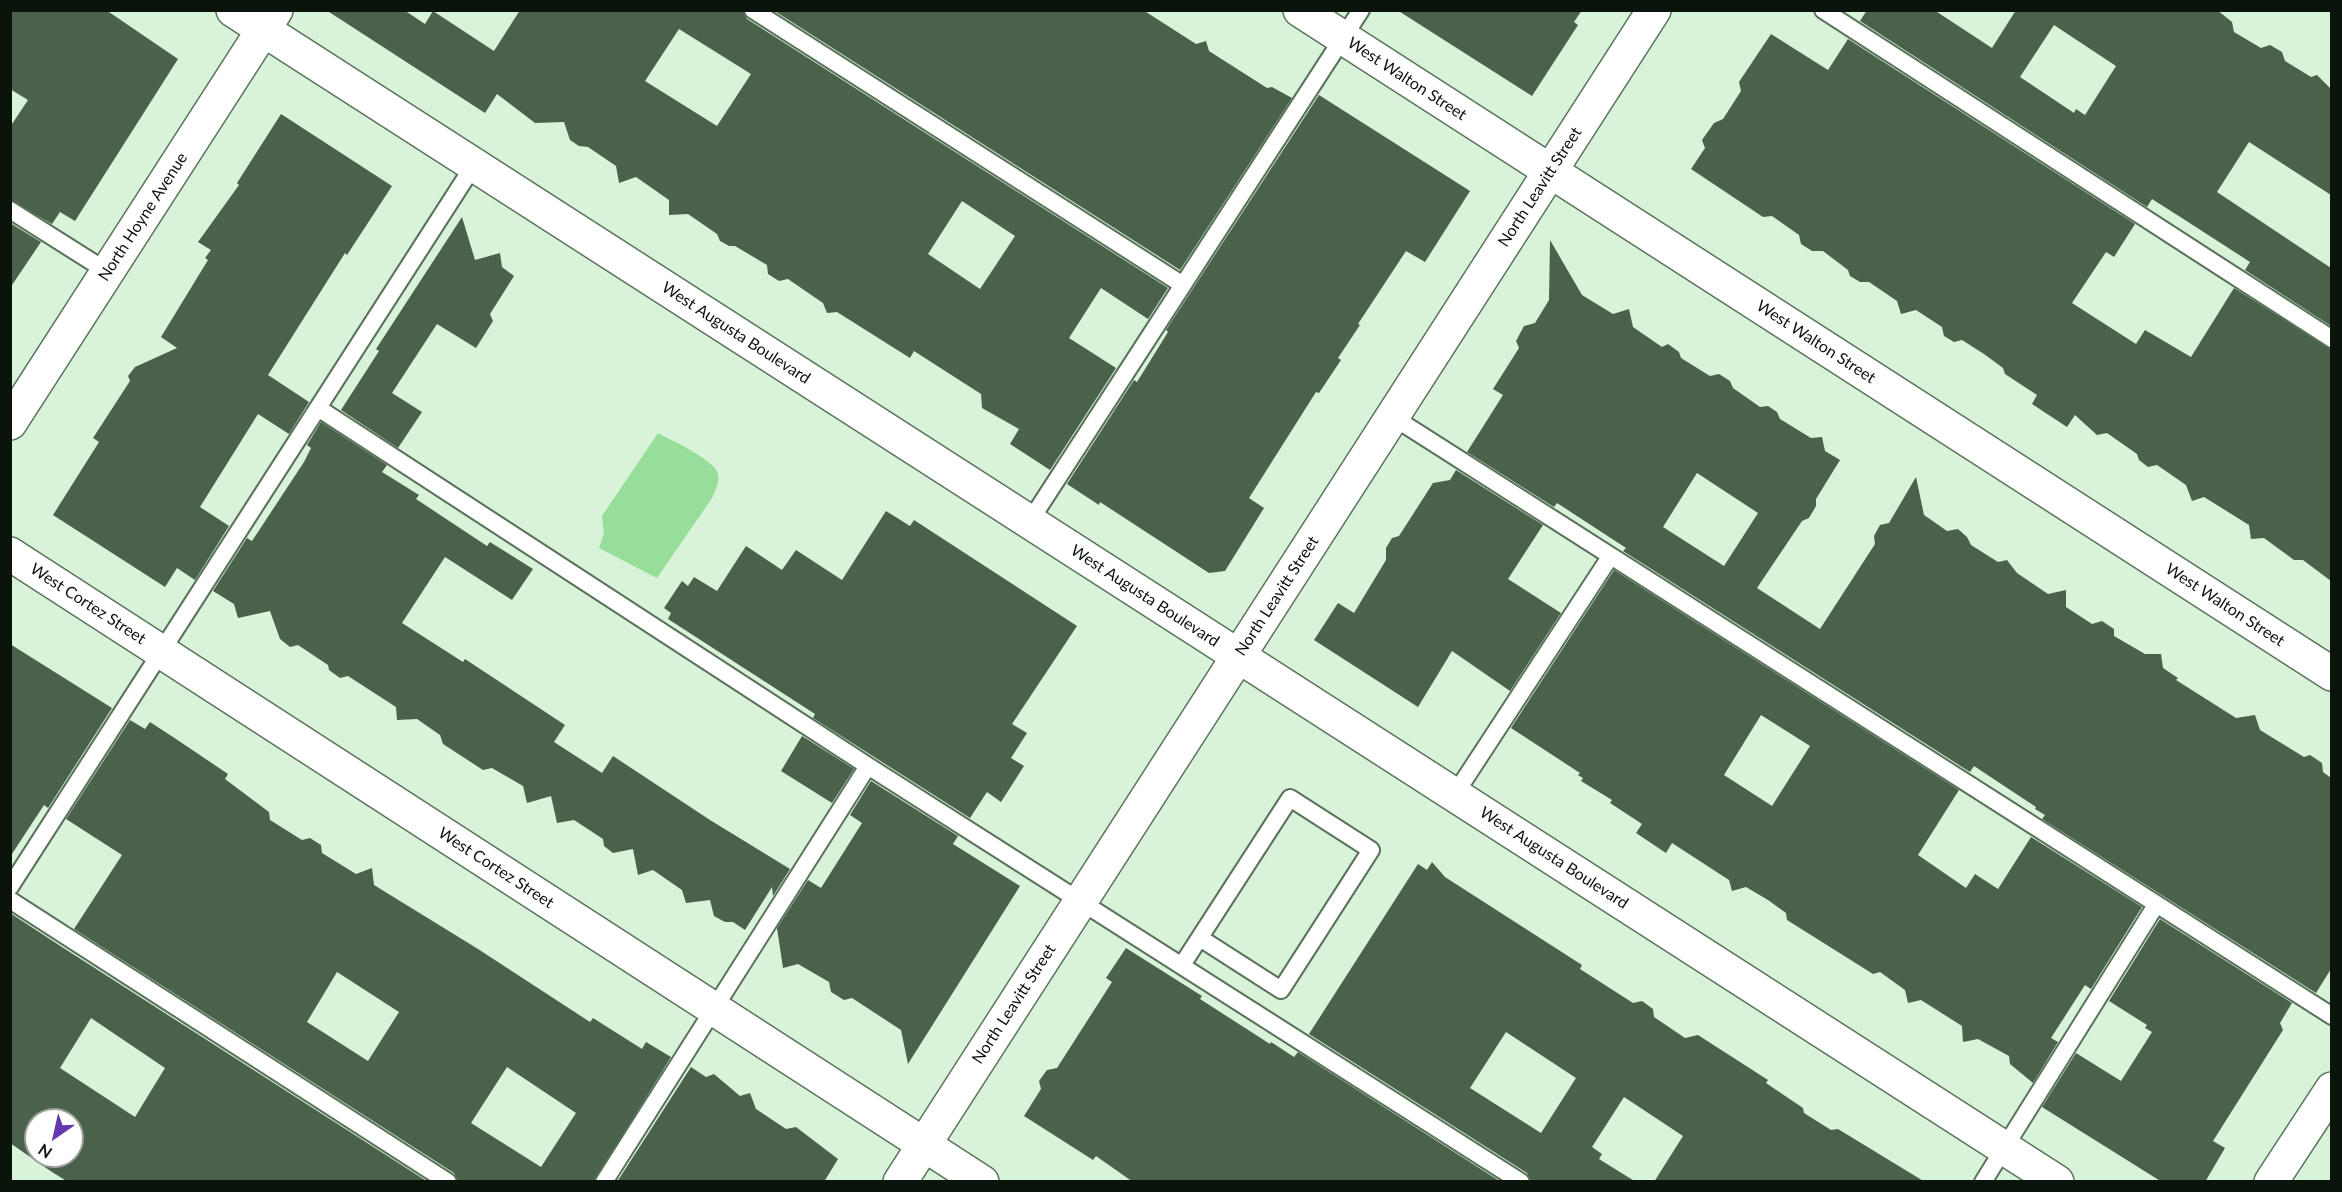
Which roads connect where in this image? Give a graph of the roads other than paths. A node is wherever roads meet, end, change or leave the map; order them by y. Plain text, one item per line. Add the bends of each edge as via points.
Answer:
1 (233, 10) edge
2 (753, 10) edge
3 (1300, 10) edge
4 (1361, 10) edge
5 (1654, 10) edge
6 (1823, 10) edge
7 (270, 20) edge
8 (1343, 38) junction
9 (474, 165) junction
10 (1550, 171) junction
11 (10, 210) edge
12 (108, 272) junction
13 (1183, 285) junction
14 (2331, 339) edge
15 (318, 408) junction
16 (1393, 417) junction
17 (10, 423) edge
18 (1030, 521) junction
19 (10, 554) edge
20 (1610, 557) junction
21 (162, 652) junction
22 (1239, 655) junction
23 (2331, 674) edge
24 (868, 766) junction
25 (1455, 794) junction
26 (10, 888) edge
27 (10, 900) edge
28 (1081, 900) junction
29 (2156, 905) junction
30 (1200, 938) junction
31 (1182, 965) junction
32 (714, 1008) junction
33 (2331, 1016) edge
34 (2331, 1089) edge
35 (924, 1143) junction
36 (2004, 1147) junction
37 (448, 1182) edge
38 (604, 1182) edge
39 (900, 1182) edge
40 (982, 1182) edge
41 (1521, 1182) edge
42 (1983, 1182) edge
43 (2057, 1182) edge
44 (2271, 1182) edge

1 - 7 street, West Augusta Boulevard
2 - 13 lane
3 - 8 street, West Walton Street
4 - 8 lane
5 - 10 street, North Leavitt Street
6 - 14 lane
7 - 9 street, West Augusta Boulevard
7 - 12 street, North Hoyne Avenue
8 - 10 street, West Walton Street
8 - 13 lane
9 - 15 lane
9 - 18 street, West Augusta Boulevard
10 - 16 street, North Leavitt Street
10 - 23 street, West Walton Street
11 - 12 lane
12 - 17 street, North Hoyne Avenue
13 - 18 lane
15 - 21 lane
15 - 24 lane
16 - 20 lane
16 - 22 street, North Leavitt Street
18 - 22 street, West Augusta Boulevard
19 - 21 street, West Cortez Street
20 - 25 lane
20 - 29 lane
21 - 26 lane
21 - 32 street, West Cortez Street
22 - 25 street, West Augusta Boulevard
22 - 28 street, North Leavitt Street
24 - 28 lane
24 - 32 lane
25 - 36 street, West Augusta Boulevard
27 - 37 lane
28 - 31 lane
28 - 35 street, North Leavitt Street
29 - 33 lane
29 - 36 lane
30 - 30 lane via 1290,798 1371,850 1281,990
30 - 31 lane
31 - 41 lane
32 - 35 street, West Cortez Street
32 - 38 lane
34 - 44 street
35 - 39 street, North Leavitt Street
35 - 40 street, West Cortez Street
36 - 42 lane
36 - 43 street, West Augusta Boulevard

